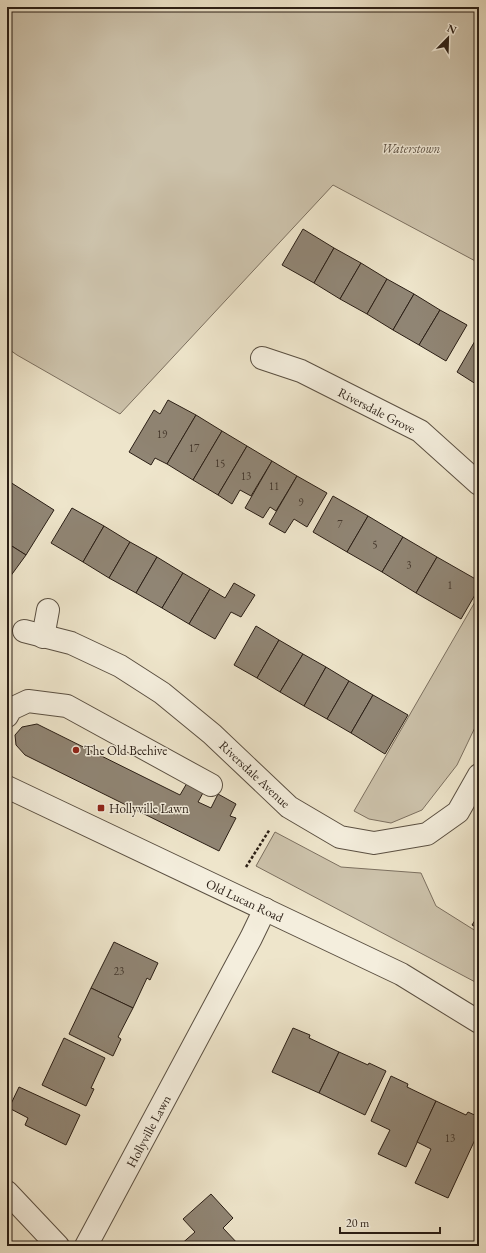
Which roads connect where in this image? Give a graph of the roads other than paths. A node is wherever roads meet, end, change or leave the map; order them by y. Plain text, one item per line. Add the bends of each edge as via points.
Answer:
1 (262, 358) dead end
2 (479, 484) edge
3 (48, 610) dead end
4 (7, 716) edge
5 (479, 775) edge
6 (211, 785) dead end
7 (7, 787) edge
8 (265, 909) junction
9 (479, 1022) edge
10 (7, 1192) edge
11 (58, 1246) edge
12 (86, 1246) edge

1 - 2 street, Riversdale Grove via 301,371 420,432
3 - 5 street, Riversdale Avenue via 34,634 71,643 120,666 162,693 212,734 289,807 340,837 374,843 427,834 458,812
4 - 6 street via 11,709 28,701 67,706
7 - 8 street, Old Lucan Road
8 - 9 street, Old Lucan Road via 401,974
8 - 12 street, Hollyville Lawn
10 - 11 street

